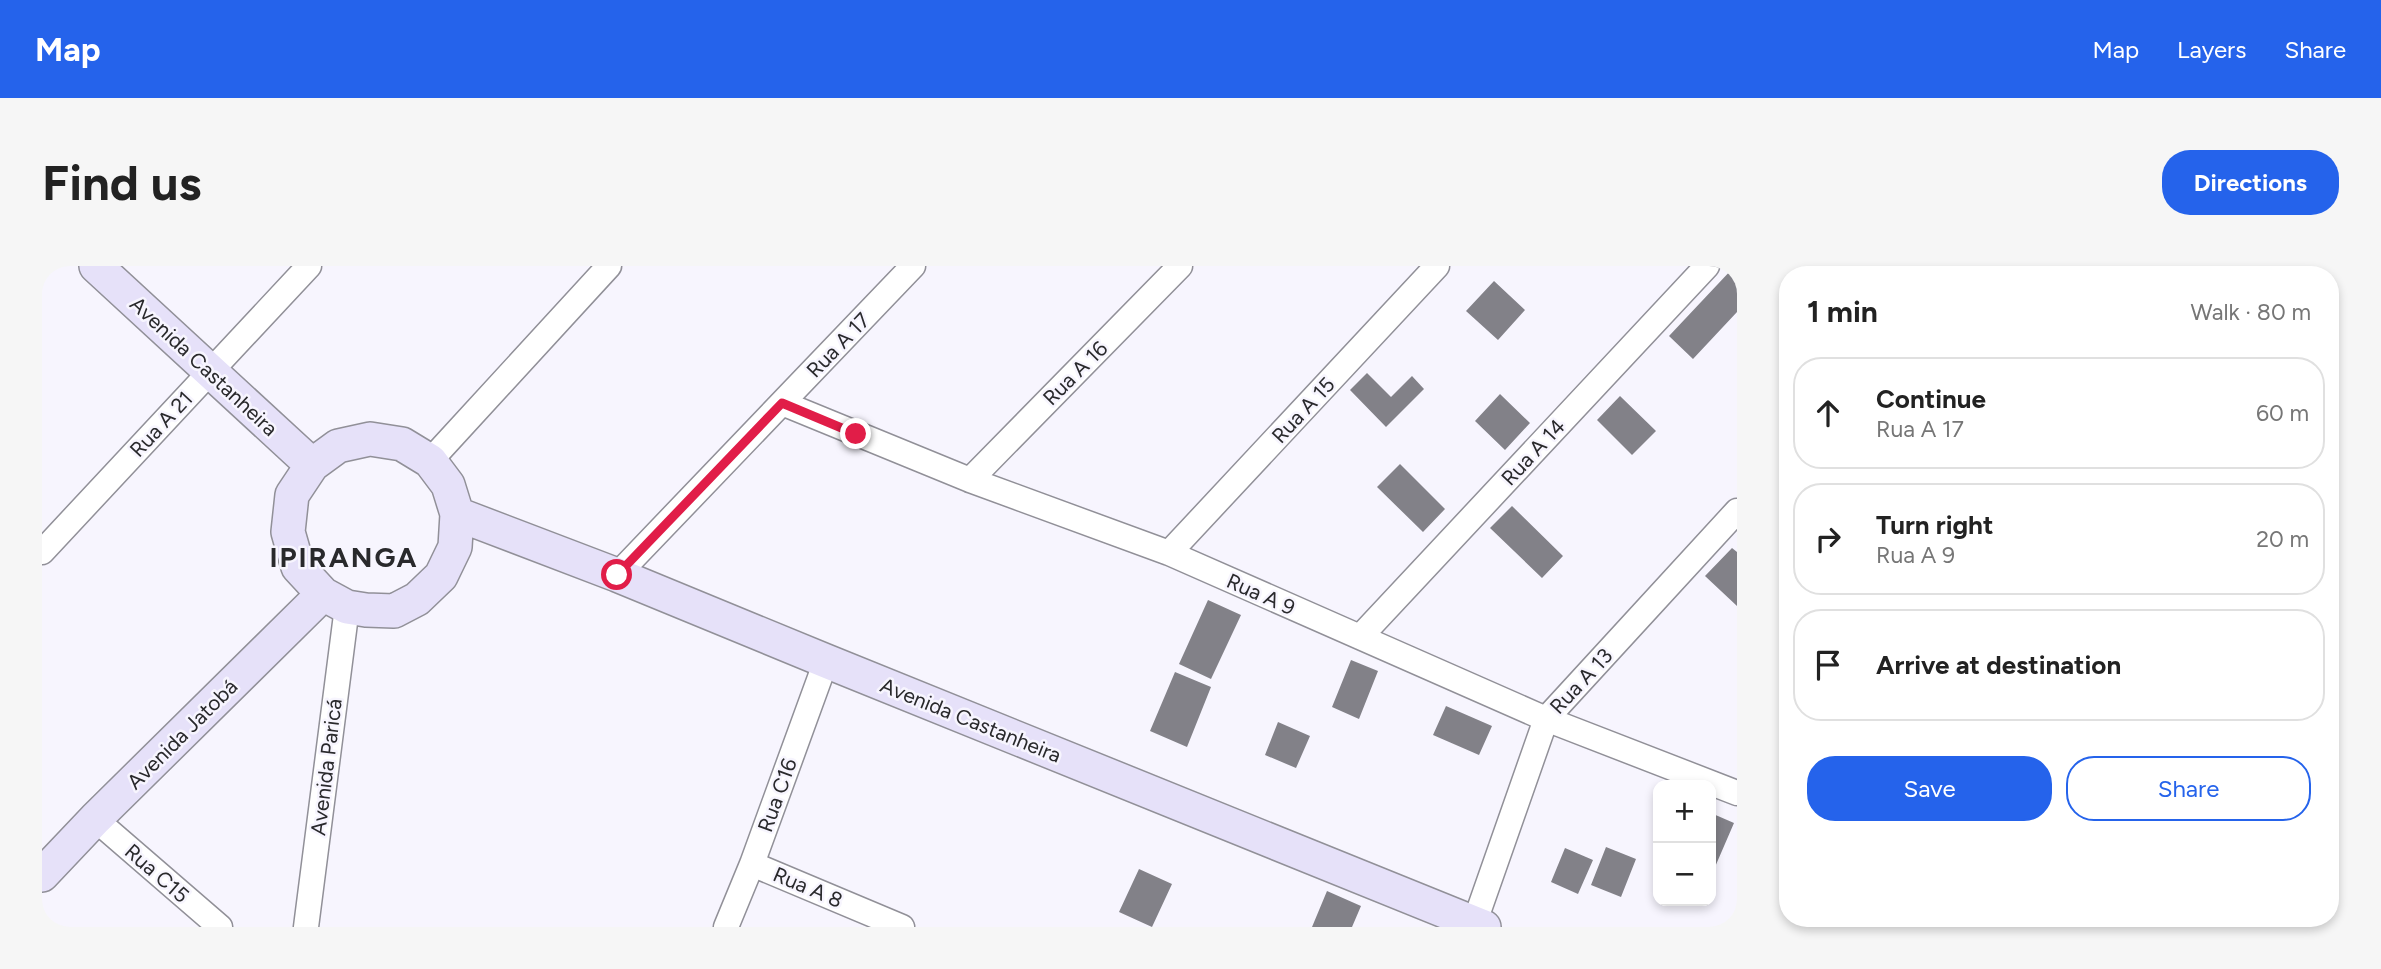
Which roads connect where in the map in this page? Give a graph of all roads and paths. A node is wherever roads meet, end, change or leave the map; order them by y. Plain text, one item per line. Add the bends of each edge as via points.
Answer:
1 (96, 266) edge
2 (309, 266) edge
3 (609, 266) edge
4 (913, 266) edge
5 (1180, 266) edge
6 (1437, 266) edge
7 (1707, 266) edge
8 (209, 372) junction
9 (782, 403) junction
10 (430, 461) junction
11 (312, 465) junction
12 (970, 480) junction
13 (1737, 511) edge
14 (457, 514) junction
15 (42, 552) edge
16 (1169, 553) junction
17 (617, 575) junction
18 (335, 600) junction
19 (1360, 637) junction
20 (826, 661) junction
21 (1546, 719) junction
22 (1737, 793) edge
23 (95, 819) junction
24 (752, 864) junction
25 (42, 875) edge
26 (1477, 926) edge
27 (220, 927) edge
28 (306, 927) edge
29 (726, 927) edge
30 (902, 927) edge

1 - 8 street, Avenida Castanheira
2 - 8 street, Rua A 21
3 - 10 street
4 - 9 street, Rua A 17
5 - 12 street, Rua A 16
6 - 16 street, Rua A 15
7 - 19 street, Rua A 14
8 - 11 street, Avenida Castanheira
8 - 15 street, Rua A 21
9 - 12 street, Rua A 9
9 - 17 street, Rua A 17
10 - 11 street via 402,444 370,439 338,446
10 - 14 street via 448,485
11 - 18 street via 292,495 288,532 298,567
12 - 16 street, Rua A 9
13 - 21 street, Rua A 13
14 - 17 street, Avenida Castanheira
14 - 18 street via 455,547 441,576 417,599 394,611 366,610
16 - 19 street, Rua A 9
17 - 20 street, Avenida Castanheira
18 - 23 street, Avenida Jatobá
18 - 28 street, Avenida Paricá
19 - 21 street, Rua A 9
20 - 24 street, Rua C16
20 - 26 street, Avenida Castanheira
21 - 22 street, Rua A 9
21 - 26 street, Rua A 13
23 - 25 street, Avenida Jatobá
23 - 27 street, Rua C15
24 - 29 street, Rua C16
24 - 30 street, Rua A 8

